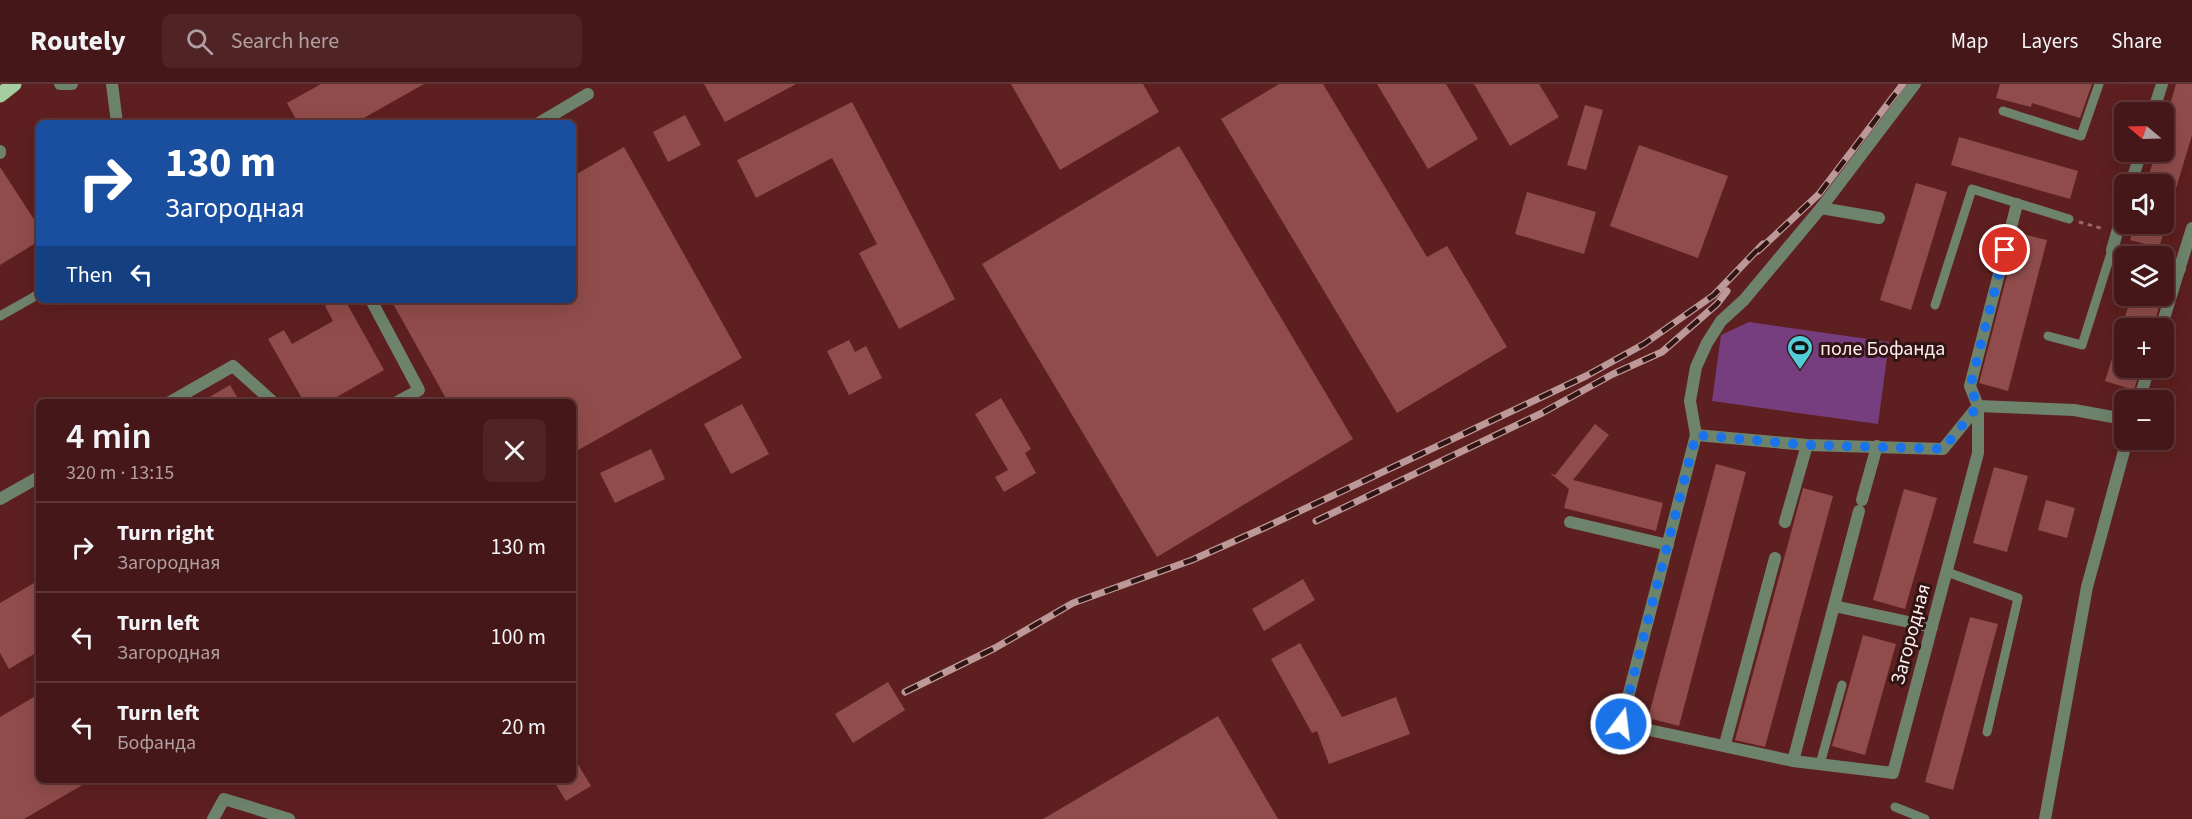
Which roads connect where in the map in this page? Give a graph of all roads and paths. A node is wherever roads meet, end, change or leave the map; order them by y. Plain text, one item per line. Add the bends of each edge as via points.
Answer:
1 (14, 84) edge
2 (60, 84) edge
3 (72, 84) edge
4 (112, 84) edge
5 (1915, 84) edge
6 (2099, 84) edge
7 (2162, 84) edge
8 (588, 94) dead end
9 (0, 95) edge
10 (2156, 102) edge
11 (2003, 111) dead end
12 (117, 120) edge
13 (544, 120) edge
14 (2017, 204) junction
15 (1821, 208) junction
16 (1879, 218) dead end
17 (2068, 219) joint
18 (2192, 228) edge
19 (2114, 232) edge
20 (2117, 234) edge
21 (2112, 250) joint
22 (2174, 268) edge
23 (2180, 269) junction
24 (36, 296) edge
25 (373, 303) edge
26 (1935, 305) dead end
27 (0, 316) edge
28 (2164, 318) edge
29 (2048, 336) dead end
30 (175, 399) edge
31 (270, 399) edge
32 (402, 399) edge
33 (1978, 406) junction
34 (2114, 417) edge
35 (1696, 435) junction
36 (1807, 445) junction
37 (1877, 446) junction
38 (2124, 450) edge
39 (36, 479) edge
40 (0, 499) edge
41 (1570, 522) dead end
42 (1785, 522) dead end
43 (1668, 545) junction
44 (1775, 558) dead end
45 (1947, 572) junction
46 (1834, 606) junction
47 (1932, 627) junction
48 (1842, 685) dead end
49 (1987, 732) dead end
50 (1725, 744) junction
51 (1793, 761) junction
52 (1820, 764) junction
53 (1895, 807) dead end
54 (213, 819) edge
55 (289, 819) edge
56 (1925, 819) edge
57 (2045, 819) edge

1 - 9 main road
2 - 3 street
4 - 12 street
5 - 15 street
6 - 11 lane via 2081,136
7 - 10 street
8 - 13 street
14 - 17 lane
14 - 26 lane via 1972,189
14 - 33 street, Загородная via 1970,387
15 - 16 street
15 - 35 street via 1744,300 1721,321 1707,343 1696,367 1690,401
17 - 19 path
18 - 23 street
20 - 21 street
21 - 29 lane via 2082,345
22 - 23 street
23 - 28 street
24 - 27 lane
25 - 32 street via 419,390
30 - 31 street via 233,366
33 - 34 street via 2074,410
33 - 37 street via 1943,449
33 - 45 street, Загородная via 1978,453
35 - 36 street
35 - 43 street, Загородная
36 - 37 street
36 - 42 street
37 - 46 street
38 - 57 street via 2087,587
39 - 40 street
41 - 43 street
43 - 50 street, Загородная via 1621,724
44 - 50 street
45 - 47 street, Загородная
45 - 49 lane via 2018,598
46 - 47 street
46 - 51 street
47 - 52 street, Загородная via 1893,773
48 - 52 lane
50 - 51 street, Загородная
51 - 52 street, Загородная
53 - 56 lane
54 - 55 street via 224,799

